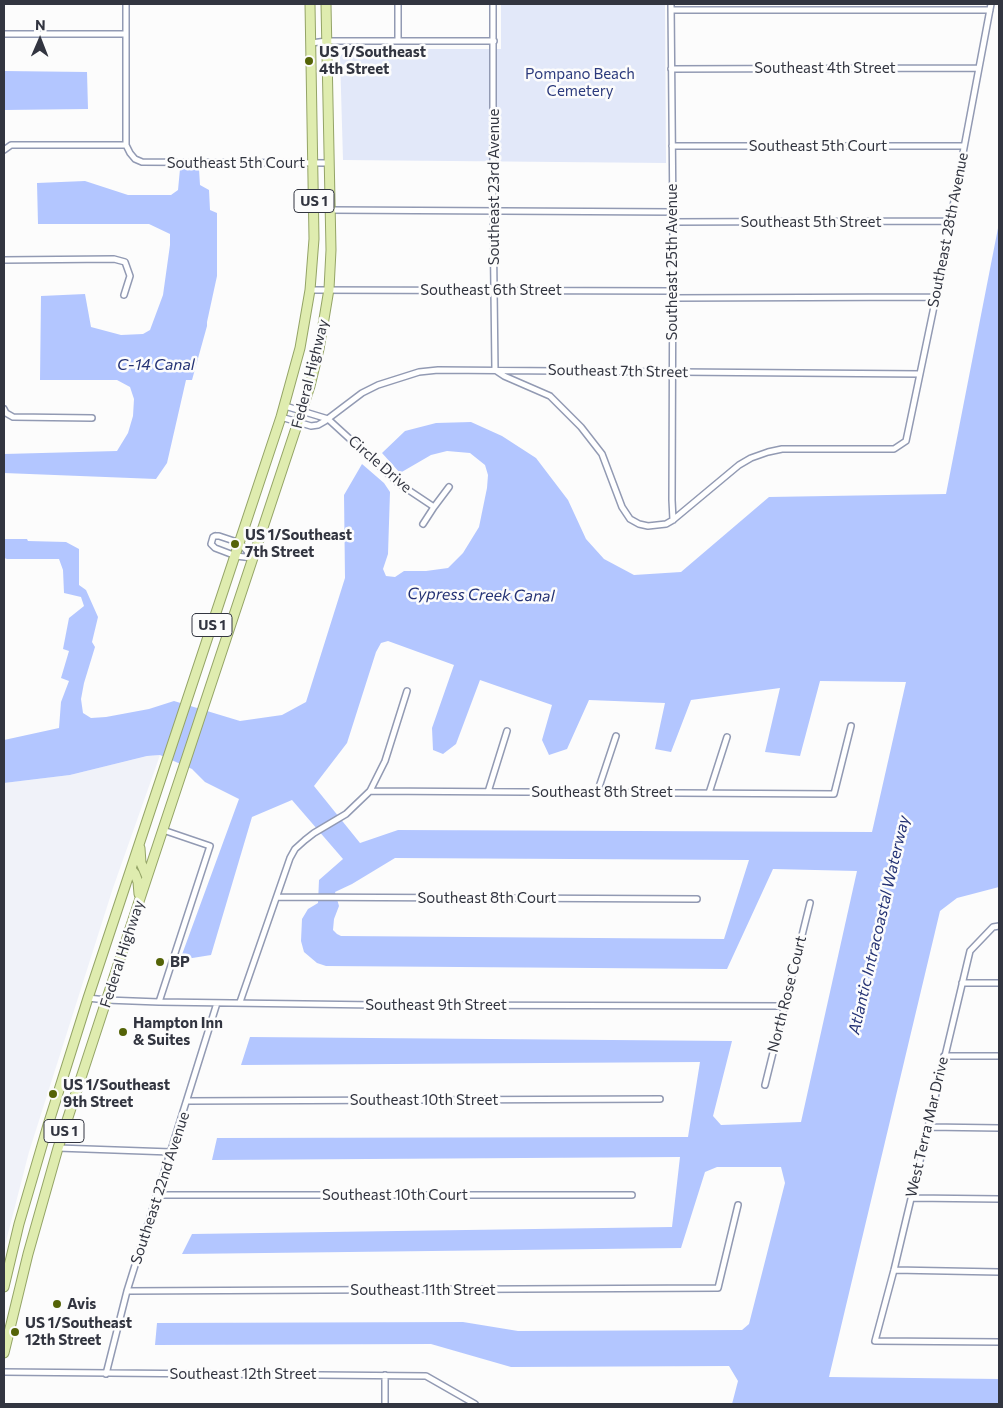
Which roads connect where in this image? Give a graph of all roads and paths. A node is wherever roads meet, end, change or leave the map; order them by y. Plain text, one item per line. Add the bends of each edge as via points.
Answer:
1 (126, 4) edge
2 (310, 4) edge
3 (326, 4) edge
4 (398, 4) edge
5 (493, 4) edge
6 (991, 4) edge
7 (671, 7) edge
8 (990, 10) junction
9 (4, 34) edge
10 (126, 34) junction
11 (327, 41) junction
12 (398, 41) junction
13 (494, 41) junction
14 (311, 43) junction
15 (979, 68) junction
16 (672, 69) junction
17 (126, 145) junction
18 (672, 146) junction
19 (964, 146) junction
20 (4, 150) edge
21 (314, 163) junction
22 (329, 164) junction
23 (331, 210) junction
24 (493, 210) junction
25 (672, 212) junction
26 (673, 222) junction
27 (950, 222) junction
28 (4, 260) edge
29 (329, 289) junction
30 (310, 290) junction
31 (494, 290) junction
32 (672, 291) junction
33 (124, 295) dead end
34 (936, 297) junction
35 (672, 298) junction
36 (495, 370) junction
37 (672, 372) junction
38 (920, 374) junction
39 (284, 406) junction
40 (5, 411) edge
41 (302, 411) junction
42 (281, 417) junction
43 (92, 418) dead end
44 (328, 418) junction
45 (298, 422) junction
46 (449, 487) dead end
47 (434, 507) junction
48 (674, 520) junction
49 (423, 524) dead end
50 (240, 542) junction
51 (236, 556) junction
52 (253, 558) junction
53 (407, 691) dead end
54 (851, 726) dead end
55 (507, 731) dead end
56 (616, 736) dead end
57 (727, 738) dead end
58 (370, 791) junction
59 (488, 792) junction
60 (597, 793) junction
61 (709, 793) junction
62 (163, 830) junction
63 (140, 843) junction
64 (131, 869) junction
65 (147, 877) junction
66 (277, 897) junction
67 (140, 899) junction
68 (697, 899) dead end
69 (810, 903) dead end
70 (999, 926) edge
71 (962, 983) junction
72 (999, 984) edge
73 (88, 998) junction
74 (106, 1000) junction
75 (159, 1002) junction
76 (240, 1002) junction
77 (218, 1003) junction
78 (784, 1006) junction
79 (944, 1056) junction
80 (999, 1056) edge
81 (766, 1085) dead end
82 (660, 1099) dead end
83 (187, 1101) junction
84 (48, 1125) junction
85 (928, 1127) junction
86 (999, 1128) edge
87 (58, 1148) junction
88 (171, 1152) junction
89 (39, 1155) junction
90 (49, 1181) junction
91 (157, 1195) junction
92 (632, 1195) dead end
93 (911, 1198) junction
94 (999, 1199) edge
95 (738, 1205) dead end
96 (894, 1270) junction
97 (999, 1272) edge
98 (4, 1288) edge
99 (127, 1291) junction
100 (999, 1342) edge
101 (4, 1353) edge
102 (4, 1372) edge
103 (106, 1374) junction
104 (385, 1375) junction
105 (385, 1404) edge
106 (475, 1404) edge

1 - 10 street
2 - 14 main road, Federal Highway / US 1
3 - 11 main road, Federal Highway / US 1
4 - 12 street
5 - 13 street, Southeast 23rd Avenue
6 - 8 street, Southeast 28th Avenue
7 - 8 street
7 - 16 street, Southeast 25th Avenue
8 - 15 street, Southeast 28th Avenue
9 - 10 street
10 - 17 street
11 - 12 street
11 - 14 street
11 - 22 main road, Federal Highway / US 1
12 - 13 street
13 - 24 street, Southeast 23rd Avenue
14 - 21 main road, Federal Highway / US 1
15 - 16 street, Southeast 4th Street
15 - 19 street, Southeast 28th Avenue
16 - 18 street, Southeast 25th Avenue
17 - 20 street via 11,145
17 - 21 street, Southeast 5th Court via 135,160 142,162
18 - 19 street, Southeast 5th Court
18 - 25 street, Southeast 25th Avenue
19 - 27 street, Southeast 28th Avenue
21 - 22 street, Southeast 5th Court
21 - 30 main road, Federal Highway / US 1
22 - 23 main road, Federal Highway / US 1
23 - 24 street
23 - 29 main road, Federal Highway / US 1
24 - 25 street
24 - 31 street, Southeast 23rd Avenue
25 - 26 street, Southeast 25th Avenue
26 - 27 street, Southeast 5th Street
26 - 32 street, Southeast 25th Avenue
27 - 34 street, Southeast 28th Avenue
28 - 33 street via 114,258 125,262 130,276
29 - 30 street, Southeast 6th Street
29 - 31 street, Southeast 6th Street
29 - 41 main road, Federal Highway / US 1 via 319,349
30 - 39 main road, Federal Highway / US 1 via 300,348
31 - 32 street, Southeast 6th Street
31 - 36 street, Southeast 23rd Avenue
32 - 35 street, Southeast 25th Avenue
34 - 35 street
34 - 38 street, Southeast 28th Avenue
35 - 37 street, Southeast 25th Avenue
36 - 37 street, Southeast 7th Street
36 - 44 street, Southeast 7th Street via 438,370 398,378 362,393
36 - 48 street via 550,396 581,427 602,454 622,507 630,519 648,526
37 - 38 street, Southeast 7th Street
37 - 48 street, Southeast 25th Avenue
38 - 48 street, Southeast 28th Avenue via 906,441 894,449 782,449 768,452 738,465
39 - 41 street
39 - 42 main road, Federal Highway / US 1
40 - 43 street via 13,417
41 - 44 street
41 - 45 main road, Federal Highway / US 1
42 - 45 street, Southeast 7th Street
42 - 50 main road, Federal Highway / US 1
44 - 45 street, Southeast 7th Street via 314,426
44 - 47 street, Circle Drive via 398,483
45 - 52 main road, Federal Highway / US 1
46 - 47 street
47 - 49 street
50 - 51 main road, Federal Highway / US 1
50 - 51 street via 219,536 212,541 215,548
50 - 52 street
51 - 52 street
51 - 63 main road, Federal Highway / US 1
52 - 62 main road, Federal Highway / US 1
53 - 58 street via 385,761
54 - 61 street, Southeast 8th Street via 834,794
55 - 59 street
56 - 60 street
57 - 61 street
58 - 59 street, Southeast 8th Street
58 - 66 street via 346,814 295,849
59 - 60 street, Southeast 8th Street
60 - 61 street, Southeast 8th Street
62 - 65 main road, Federal Highway / US 1
62 - 75 street via 210,846
63 - 64 main road, Federal Highway / US 1
63 - 65 main road via 141,863
64 - 67 main road via 136,874
64 - 73 main road, Federal Highway / US 1
65 - 67 main road, Federal Highway / US 1
66 - 68 street, Southeast 8th Court
66 - 76 street
67 - 74 main road, Federal Highway / US 1
69 - 78 street, North Rose Court
70 - 71 street, West Terra Mar Drive via 993,927 970,951
71 - 72 street
71 - 79 street, West Terra Mar Drive
73 - 74 street, Southeast 9th Street
73 - 84 main road, Federal Highway / US 1
74 - 75 street, Southeast 9th Street
74 - 87 main road, Federal Highway / US 1
75 - 77 street, Southeast 9th Street
76 - 77 street, Southeast 9th Street
76 - 78 street, Southeast 9th Street
77 - 83 street, Southeast 22nd Avenue
78 - 81 street, North Rose Court
79 - 80 street
79 - 85 street, West Terra Mar Drive
82 - 83 street, Southeast 10th Street
83 - 88 street, Southeast 22nd Avenue
84 - 87 main road via 50,1139
84 - 89 main road, Federal Highway / US 1
85 - 86 street
85 - 93 street, West Terra Mar Drive
87 - 88 street
87 - 90 main road, Federal Highway / US 1
88 - 91 street, Southeast 22nd Avenue
89 - 90 main road
89 - 98 main road, Federal Highway / US 1
90 - 101 main road, Federal Highway / US 1
91 - 92 street, Southeast 10th Court
91 - 99 street, Southeast 22nd Avenue
93 - 94 street
93 - 96 street, West Terra Mar Drive
95 - 99 street, Southeast 11th Street via 718,1288
96 - 97 street
96 - 100 street, West Terra Mar Drive via 875,1341
99 - 103 street, Southeast 22nd Avenue
102 - 103 street, Southeast 12th Street
103 - 104 street, Southeast 12th Street
104 - 105 street
104 - 106 street, Southeast 12th Street via 426,1376

